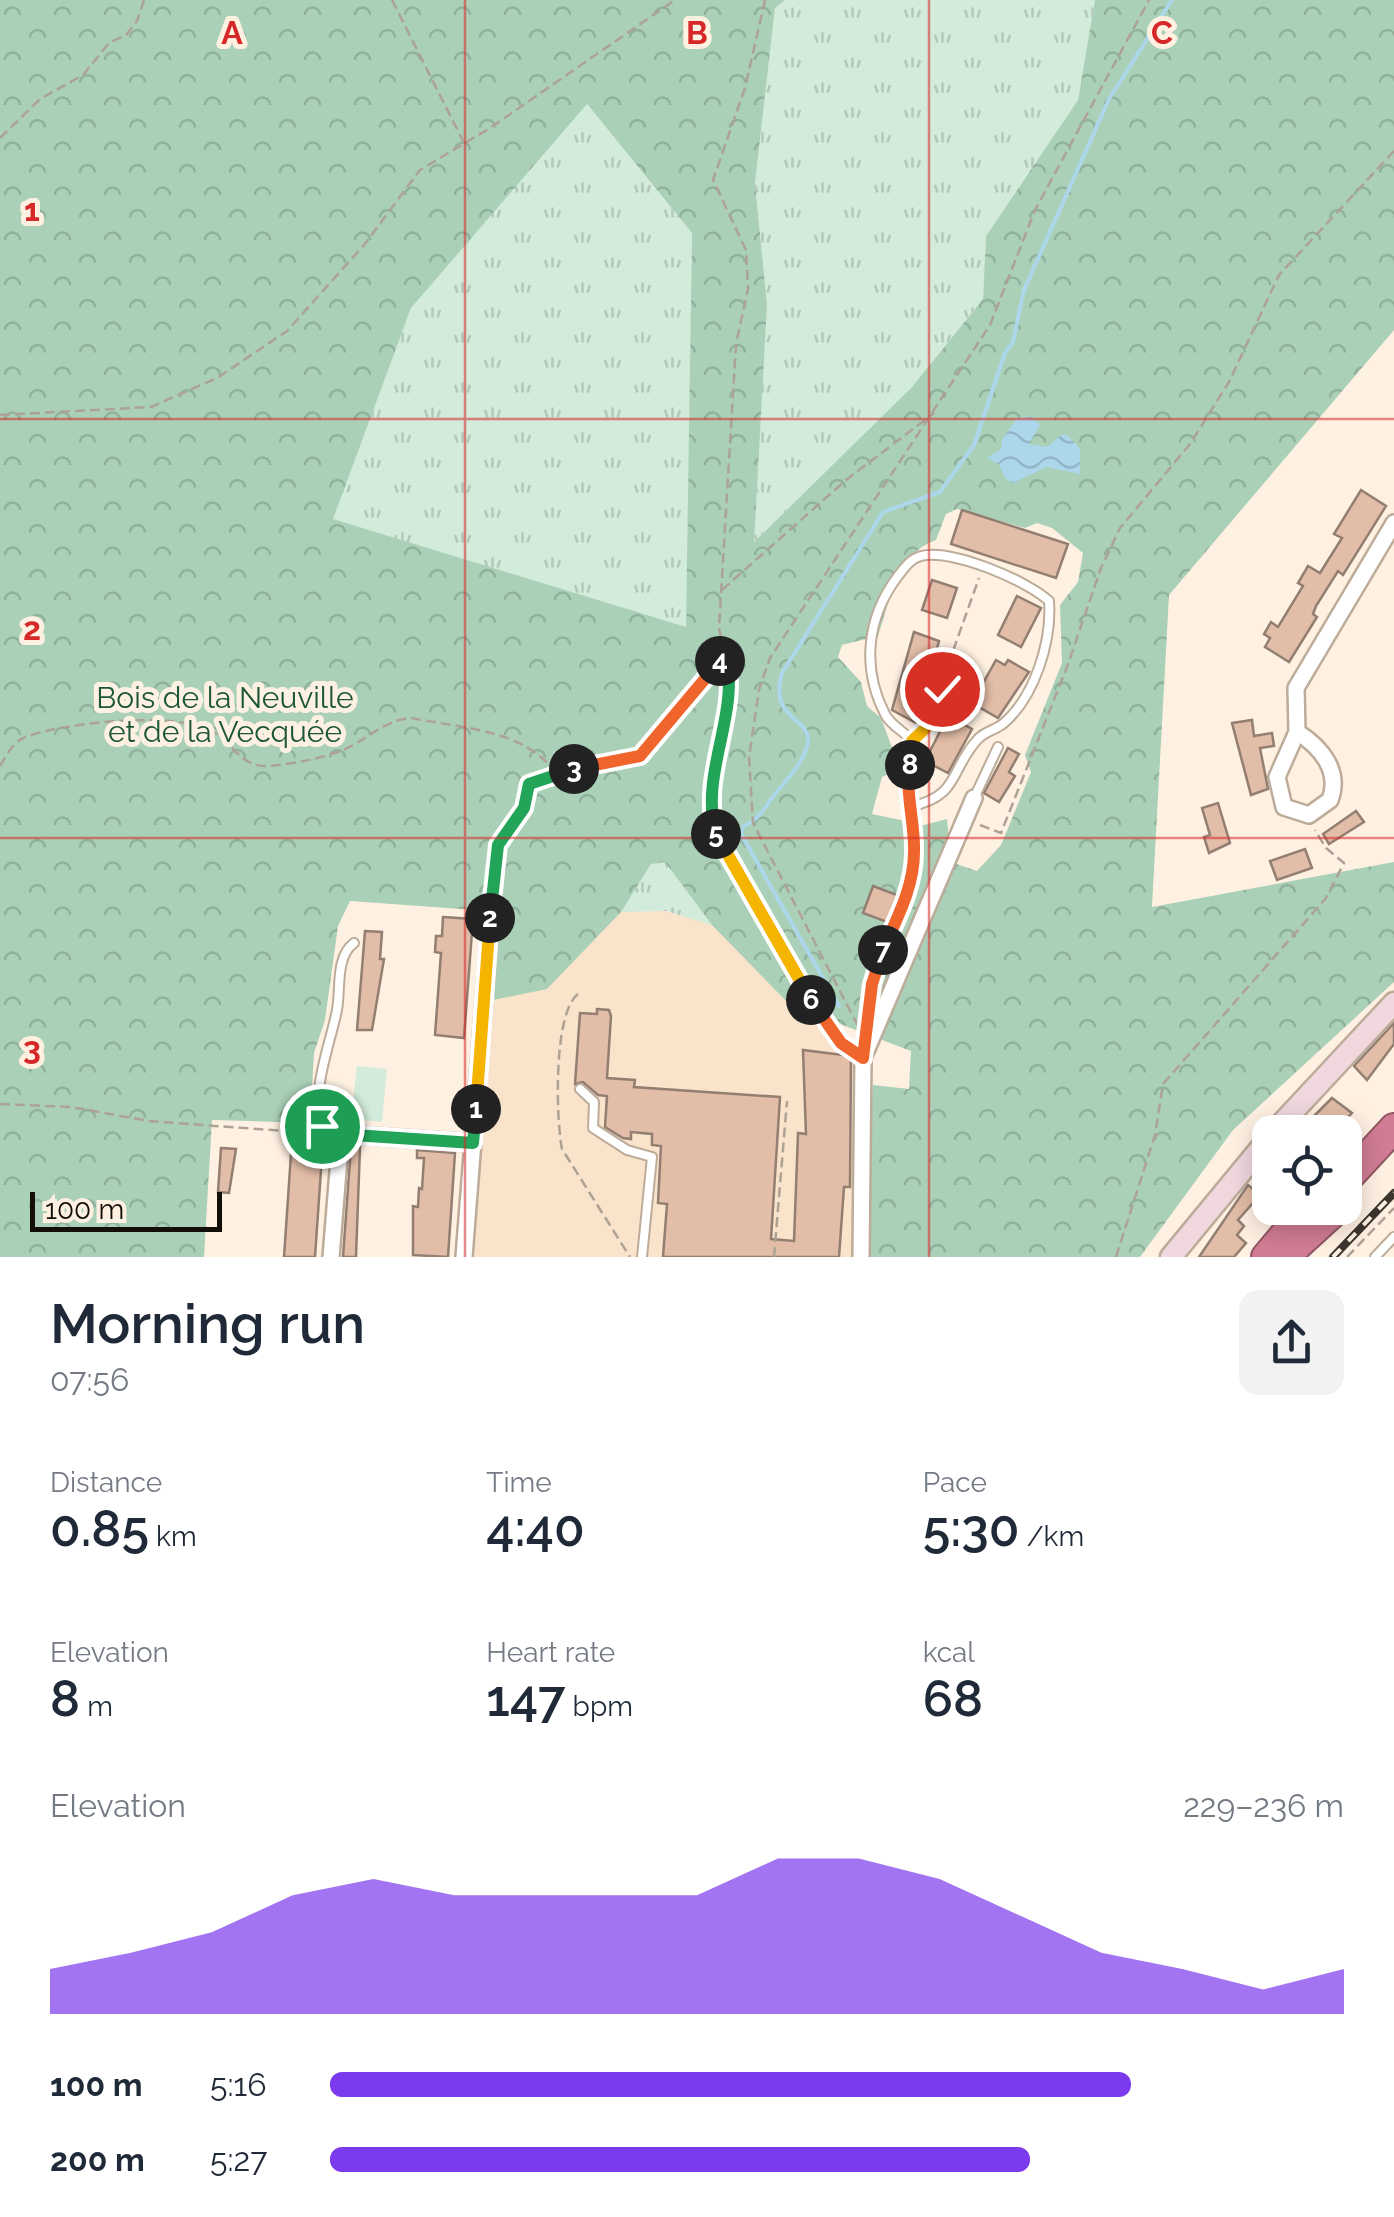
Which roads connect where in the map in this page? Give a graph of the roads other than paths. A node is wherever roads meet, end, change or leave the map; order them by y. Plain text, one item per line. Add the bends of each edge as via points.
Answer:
1 (1394, 523) edge
2 (1297, 732) junction
3 (998, 747) dead end
4 (974, 798) joint
5 (909, 806) junction
6 (490, 910) road end
7 (354, 943) dead end
8 (1394, 1003) edge
9 (864, 1055) junction
10 (580, 1089) dead end
11 (1394, 1109) edge
12 (1290, 1115) edge
13 (1394, 1128) edge
14 (332, 1134) junction
15 (473, 1143) junction
16 (1362, 1144) edge
17 (1394, 1155) edge
18 (1252, 1159) edge
19 (1362, 1163) edge
20 (1362, 1185) edge
21 (1297, 1225) edge
22 (1307, 1225) edge
23 (1317, 1225) edge
24 (1394, 1238) edge
25 (1280, 1255) edge
26 (331, 1257) edge
27 (464, 1257) edge
28 (642, 1257) edge
29 (861, 1257) edge
30 (1171, 1257) edge
31 (1375, 1257) edge

1 - 2 street via 1303,671 1293,706
2 - 2 street via 1278,777 1284,807 1309,815 1325,807 1334,782 1322,753
3 - 4 lane
4 - 9 street
5 - 5 lane via 948,790 975,742 1022,702 1051,622 1049,602 1036,588 924,555 908,562 872,626 869,664 884,713 912,741
5 - 9 lane via 914,867 872,984
6 - 15 street
7 - 14 lane via 344,956 323,1055 319,1116
8 - 12 main road
9 - 29 street
10 - 28 lane via 594,1102 593,1128 652,1157
11 - 16 highway
13 - 19 highway
14 - 15 street
14 - 26 street
15 - 27 street
17 - 20 highway
18 - 30 main road
21 - 25 highway
22 - 25 highway
23 - 25 highway
24 - 31 lane

